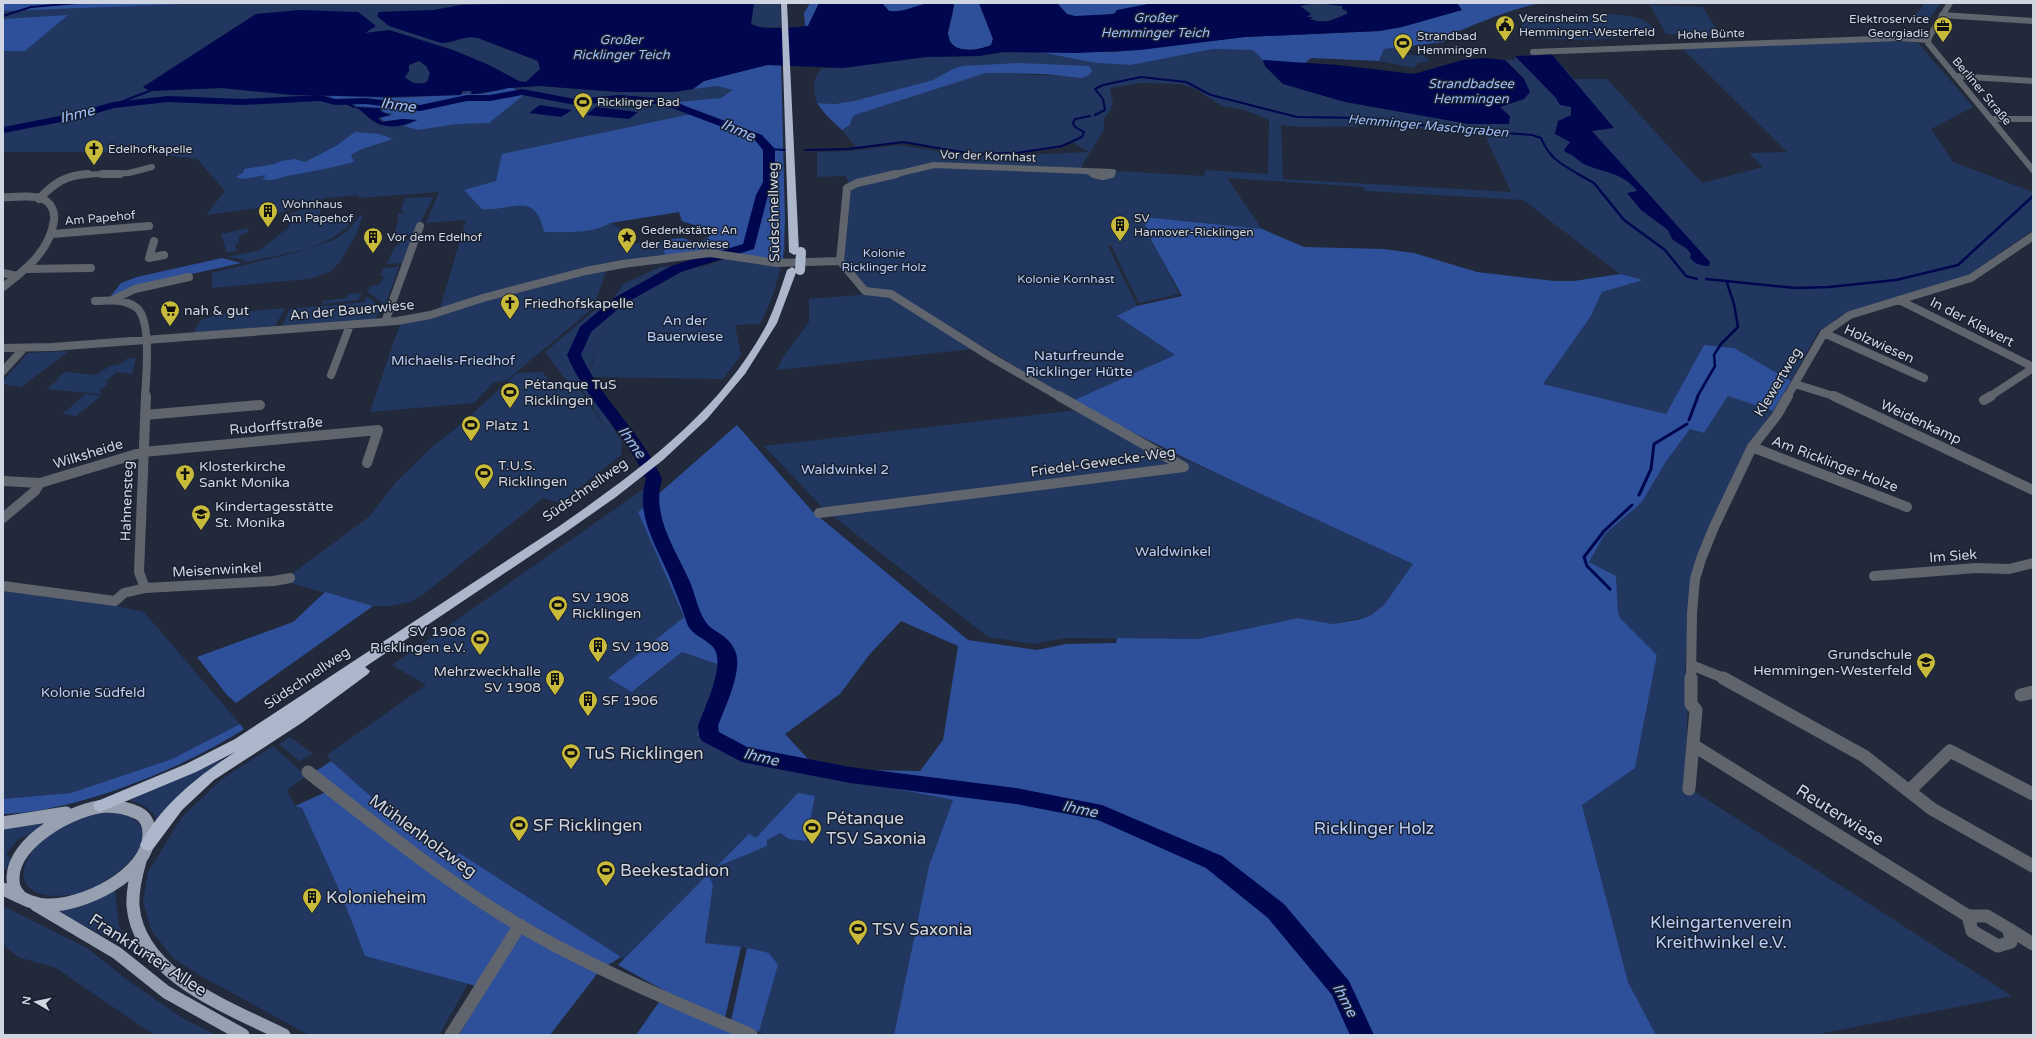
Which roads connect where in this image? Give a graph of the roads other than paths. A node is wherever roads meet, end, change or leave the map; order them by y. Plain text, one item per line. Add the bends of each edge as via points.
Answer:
1 (784, 3) edge
2 (790, 3) edge
3 (1950, 3) edge
4 (788, 14) junction
5 (1942, 15) junction
6 (2033, 21) edge
7 (1928, 42) junction
8 (1532, 52) dead end
9 (1956, 76) junction
10 (2033, 81) edge
11 (1991, 119) junction
12 (2033, 120) edge
13 (152, 167) dead end
14 (1086, 170) dead end
15 (2033, 170) edge
16 (3, 198) edge
17 (39, 199) junction
18 (149, 226) dead end
19 (420, 226) dead end
20 (53, 234) junction
21 (2033, 236) edge
22 (154, 240) dead end
23 (164, 256) dead end
24 (840, 261) junction
25 (91, 268) dead end
26 (25, 269) junction
27 (3, 273) edge
28 (17, 276) junction
29 (189, 277) dead end
30 (3, 286) edge
31 (112, 300) junction
32 (1899, 300) junction
33 (95, 301) dead end
34 (384, 322) junction
35 (350, 325) junction
36 (1824, 333) junction
37 (147, 340) junction
38 (3, 348) edge
39 (24, 348) junction
40 (2033, 368) edge
41 (3, 371) edge
42 (331, 375) dead end
43 (1924, 378) dead end
44 (1795, 384) junction
45 (1984, 400) dead end
46 (260, 404) dead end
47 (145, 415) junction
48 (1752, 447) junction
49 (143, 452) junction
50 (367, 463) dead end
51 (3, 481) edge
52 (40, 483) junction
53 (2033, 490) edge
54 (1907, 507) dead end
55 (819, 513) dead end
56 (3, 518) edge
57 (2033, 563) edge
58 (1874, 576) dead end
59 (290, 578) dead end
60 (3, 586) edge
61 (145, 588) junction
62 (1692, 665) junction
63 (2033, 692) edge
64 (2021, 695) dead end
65 (1693, 745) junction
66 (245, 746) junction
67 (308, 772) dead end
68 (1689, 789) dead end
69 (1910, 790) junction
70 (2033, 794) edge
71 (100, 806) junction
72 (86, 810) junction
73 (3, 823) edge
74 (148, 845) junction
75 (140, 859) junction
76 (2033, 866) edge
77 (3, 889) edge
78 (20, 896) junction
79 (33, 903) junction
80 (1968, 916) junction
81 (520, 925) junction
82 (2009, 929) junction
83 (2033, 944) edge
84 (244, 1035) edge
85 (284, 1035) edge
86 (451, 1035) edge
87 (751, 1035) edge

1 - 4 highway, Südschnellweg
2 - 4 highway, Südschnellweg
3 - 5 street
4 - 66 highway, Südschnellweg via 798,252 786,314 759,361 714,415 630,485 382,656
5 - 6 street
5 - 7 street
7 - 8 street, Hohe Bünte via 1890,38
7 - 9 street, Berliner Straße
9 - 10 street
9 - 11 street, Berliner Straße
11 - 12 street
11 - 15 street, Berliner Straße
13 - 17 street via 134,174 66,177
14 - 24 street, Vor der Kornhast via 948,164 918,168 857,183 848,188
16 - 17 street
17 - 20 street via 54,208
18 - 20 street, Am Papehof
19 - 34 street
20 - 26 street via 45,250
21 - 32 street, Klewertweg via 1971,278
22 - 23 street via 149,258
24 - 34 street, An der Bauerwiese via 777,263 718,253 602,267 483,298 430,315
24 - 55 street, Friedel-Gewecke-Weg via 865,291 891,294 994,359 1184,467
25 - 26 street
26 - 28 street
27 - 28 street
28 - 30 street
29 - 31 street via 135,289
31 - 33 street, Hahnensteg
31 - 37 street, Hahnensteg via 138,309 146,324
32 - 36 street, Klewertweg via 1850,315
32 - 40 street, In der Klewert
34 - 35 street, An der Bauerwiese
35 - 37 street, An der Bauerwiese
35 - 42 street
36 - 43 street, Holzwiesen
36 - 44 street, Klewertweg
37 - 39 street, An der Bauerwiese
37 - 47 street, Hahnensteg
38 - 39 street, An der Bauerwiese
39 - 41 street
40 - 45 street
44 - 48 street, Klewertweg via 1777,415
44 - 53 street, Weidenkamp via 1835,396
46 - 47 street
47 - 49 street, Hahnensteg
48 - 54 street, Am Ricklinger Holze
48 - 62 street, Klewertweg via 1701,559 1695,579
49 - 50 street, Rudorffstraße via 378,430
49 - 52 street, Wilksheide
49 - 61 street, Hahnensteg via 139,572
51 - 52 street, Wilksheide
52 - 56 street, Wilksheide
57 - 58 street, Im Siek via 2009,569 1976,568
59 - 61 street, Meisenwinkel
60 - 61 street, Meisenwinkel via 115,601 124,592
62 - 65 street via 1691,704 1696,710
62 - 69 street via 1733,682 1864,756
63 - 64 street
65 - 68 street
65 - 80 street, Reuterwiese
66 - 71 highway, Südschnellweg
66 - 74 highway, Südschnellweg via 191,792 163,822
67 - 81 street, Mühlenholzweg via 434,870
69 - 70 street via 1950,751
69 - 76 street via 1932,809
71 - 72 main road
71 - 74 main road via 130,809 141,814 148,822
72 - 73 main road
72 - 78 main road via 67,816 50,826 23,850 11,875 13,887
74 - 75 main road
75 - 79 main road via 128,873 111,886 91,896 70,903
75 - 85 main road, Frankfurter Allee via 134,888 135,919 148,946 164,966
77 - 78 main road
78 - 79 main road
79 - 84 main road, Frankfurter Allee via 116,953 166,992
80 - 82 street via 1987,916
80 - 82 street via 1972,931 1998,946 2011,942
81 - 86 street
81 - 87 street, Mühlenholzweg via 663,997
82 - 83 street

